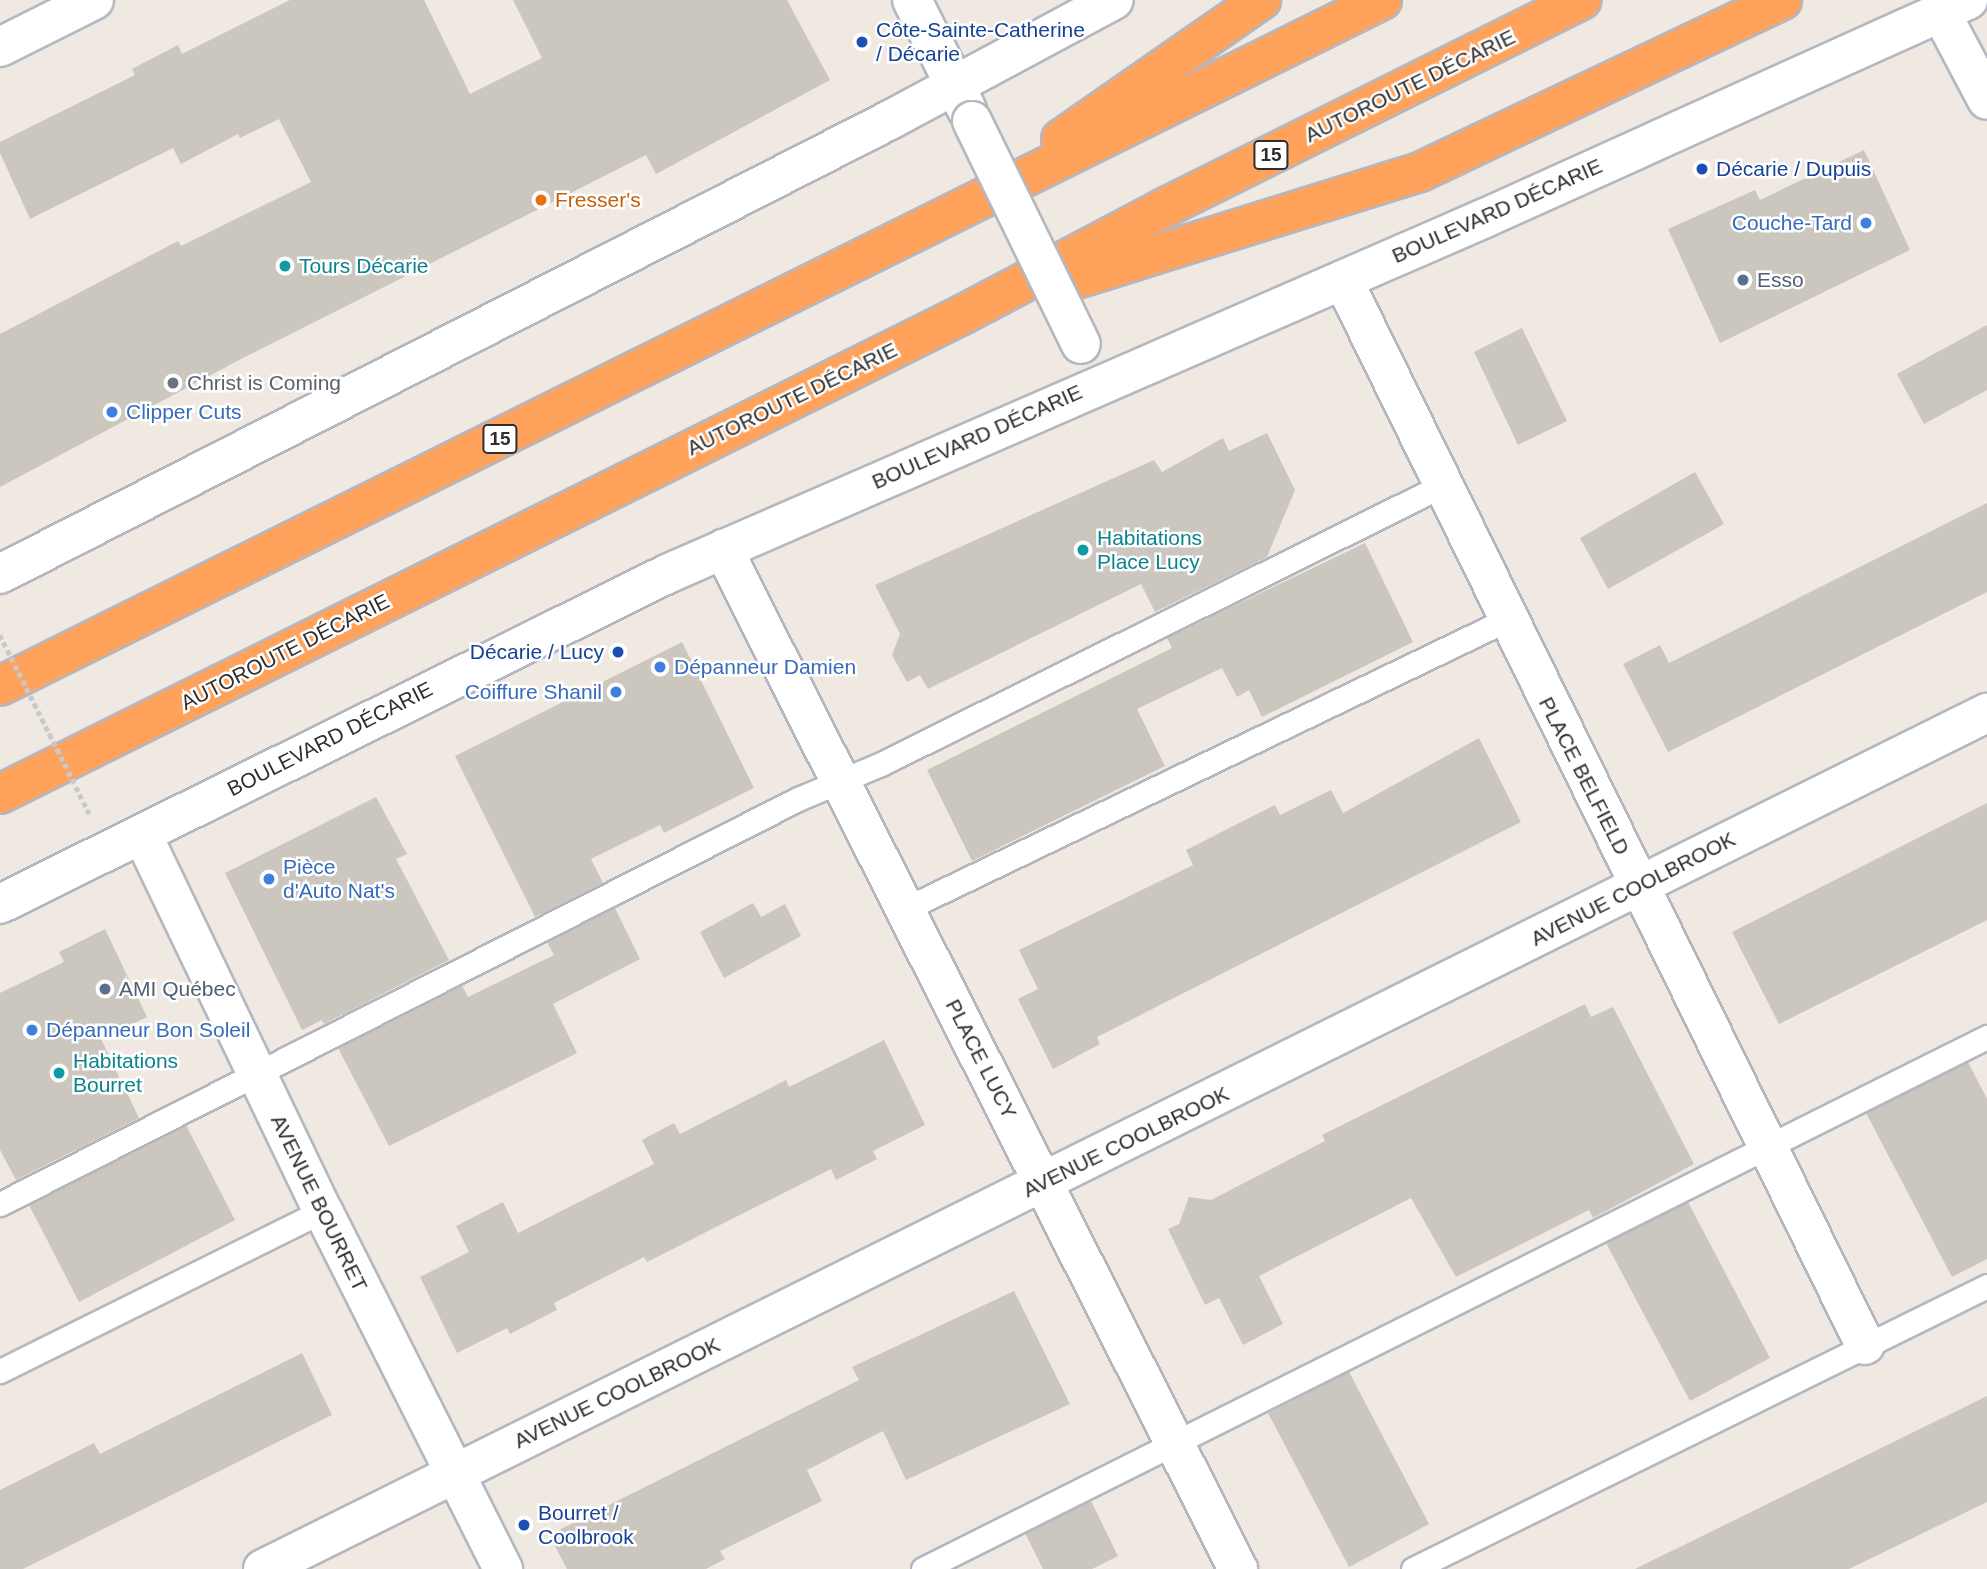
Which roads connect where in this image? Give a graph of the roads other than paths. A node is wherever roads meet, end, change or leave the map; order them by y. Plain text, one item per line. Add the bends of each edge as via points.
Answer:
1 (94, 0) edge
2 (912, 0) edge
3 (1114, 0) edge
4 (1261, 0) edge
5 (1382, 0) edge
6 (1582, 0) edge
7 (1782, 0) edge
8 (1955, 6) edge
9 (0, 47) edge
10 (956, 85) junction
11 (1987, 100) edge
12 (949, 217) junction
13 (1343, 280) junction
14 (962, 315) junction
15 (1099, 383) junction
16 (1441, 486) junction
17 (723, 549) junction
18 (0, 574) edge
19 (1506, 620) junction
20 (0, 686) edge
21 (1987, 713) edge
22 (840, 782) junction
23 (0, 794) edge
24 (142, 834) junction
25 (1639, 885) junction
26 (0, 904) edge
27 (905, 909) junction
28 (1987, 1037) edge
29 (256, 1073) junction
30 (1769, 1147) junction
31 (1043, 1183) junction
32 (0, 1204) edge
33 (323, 1211) junction
34 (1987, 1286) edge
35 (1865, 1345) junction
36 (0, 1371) edge
37 (1176, 1445) junction
38 (455, 1473) junction
39 (263, 1569) edge
40 (503, 1569) edge
41 (923, 1569) edge
42 (1238, 1569) edge
43 (1413, 1569) edge

1 - 9 street
2 - 10 street
3 - 10 street
4 - 12 highway
5 - 12 highway, 15
6 - 14 highway, AUTOROUTE DÉCARIE / 15 via 1168,206
7 - 14 highway via 1420,172
8 - 11 street
8 - 13 street, BOULEVARD DÉCARIE
10 - 15 street, bridge
10 - 18 street
12 - 20 highway, 15
13 - 15 street, BOULEVARD DÉCARIE
13 - 16 street, PLACE BELFIELD
14 - 23 highway, AUTOROUTE DÉCARIE / 15
15 - 17 street, BOULEVARD DÉCARIE
16 - 19 street, PLACE BELFIELD
16 - 22 lane
17 - 22 street, PLACE LUCY
17 - 24 street, BOULEVARD DÉCARIE via 509,650
19 - 25 street, PLACE BELFIELD
19 - 27 lane
21 - 25 street, AVENUE COOLBROOK
22 - 27 street, PLACE LUCY
22 - 29 lane
24 - 26 street, BOULEVARD DÉCARIE
24 - 29 street, AVENUE BOURRET
25 - 30 street, PLACE BELFIELD
25 - 31 street, AVENUE COOLBROOK
27 - 31 street, PLACE LUCY
28 - 30 lane
29 - 32 lane
29 - 33 street, AVENUE BOURRET
30 - 35 street, PLACE BELFIELD
30 - 37 lane
31 - 37 street, PLACE LUCY
31 - 38 street, AVENUE COOLBROOK
33 - 36 lane
33 - 38 street, AVENUE BOURRET
34 - 35 lane
35 - 43 lane
37 - 41 lane
37 - 42 street, PLACE LUCY
38 - 39 street, AVENUE COOLBROOK
38 - 40 street, AVENUE BOURRET

